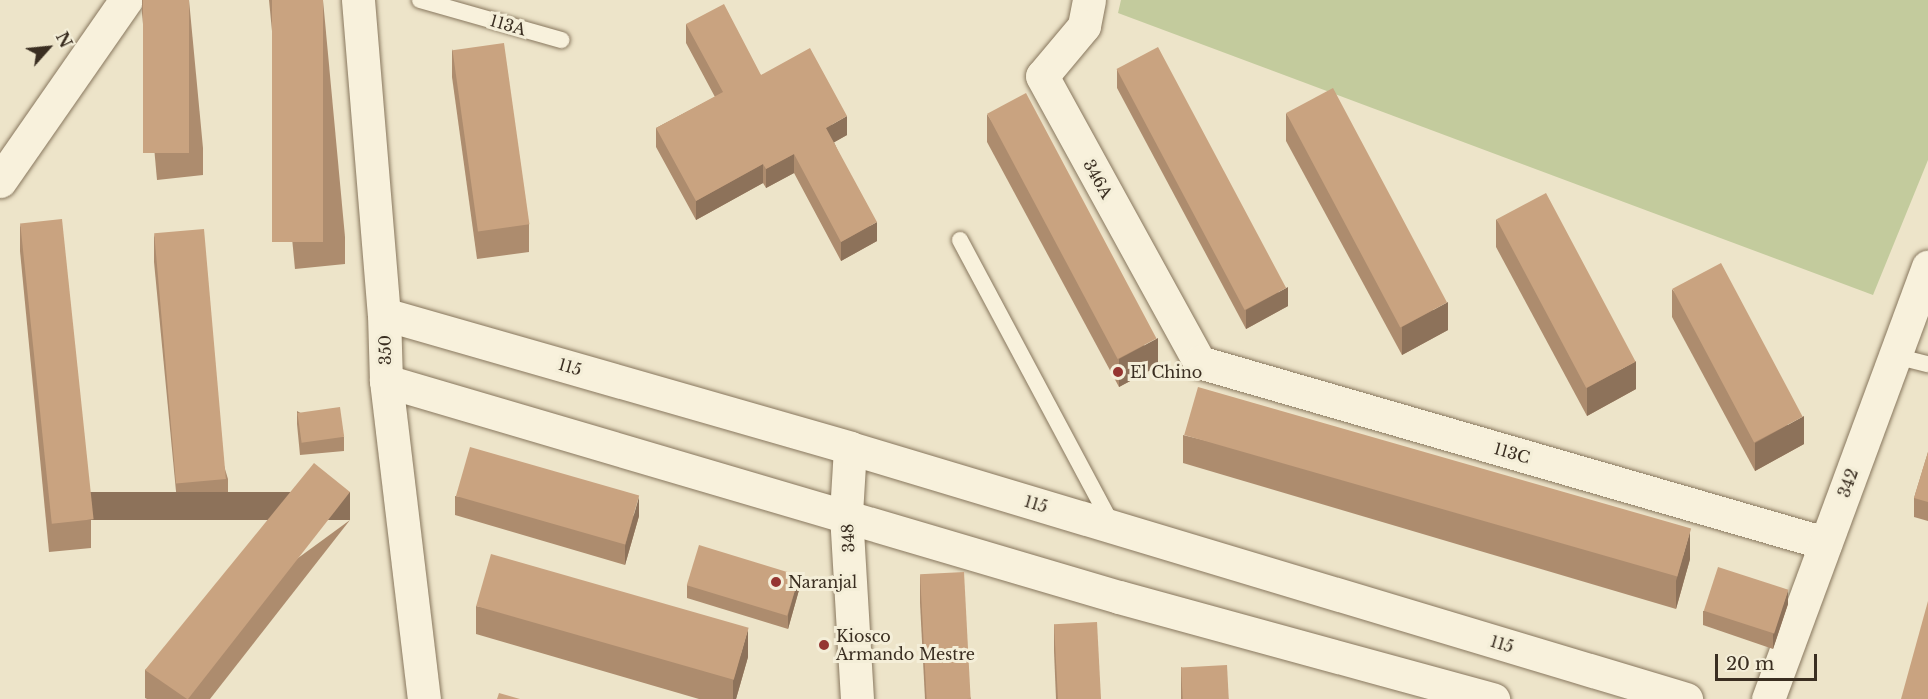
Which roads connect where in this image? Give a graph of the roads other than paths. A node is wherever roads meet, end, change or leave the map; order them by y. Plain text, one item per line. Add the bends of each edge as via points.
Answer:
1 (126, 0) edge
2 (358, 0) edge
3 (420, 0) edge
4 (1089, 0) edge
5 (561, 40) dead end
6 (0, 181) edge
7 (960, 240) dead end
8 (1928, 267) edge
9 (384, 314) junction
10 (1895, 356) junction
11 (1199, 362) joint
12 (1928, 364) edge
13 (386, 381) junction
14 (850, 448) junction
15 (846, 514) junction
16 (1114, 527) junction
17 (1826, 543) junction
18 (424, 699) edge
19 (857, 699) edge
20 (1493, 699) edge
21 (1686, 699) edge
22 (1768, 699) edge

1 - 6 street
2 - 9 street, 350
3 - 5 lane, 113A
4 - 11 street, 346A via 1084,26 1042,76
7 - 16 lane
8 - 10 street, 342
9 - 13 street, 350
9 - 14 street, 115
10 - 12 lane
10 - 17 street, 342
11 - 17 street, 113C
13 - 15 street
13 - 18 street, 350
14 - 15 street, 348
14 - 16 street, 115
15 - 19 street, 348
15 - 20 street via 1119,597
16 - 21 street, 115
17 - 22 street, 342

